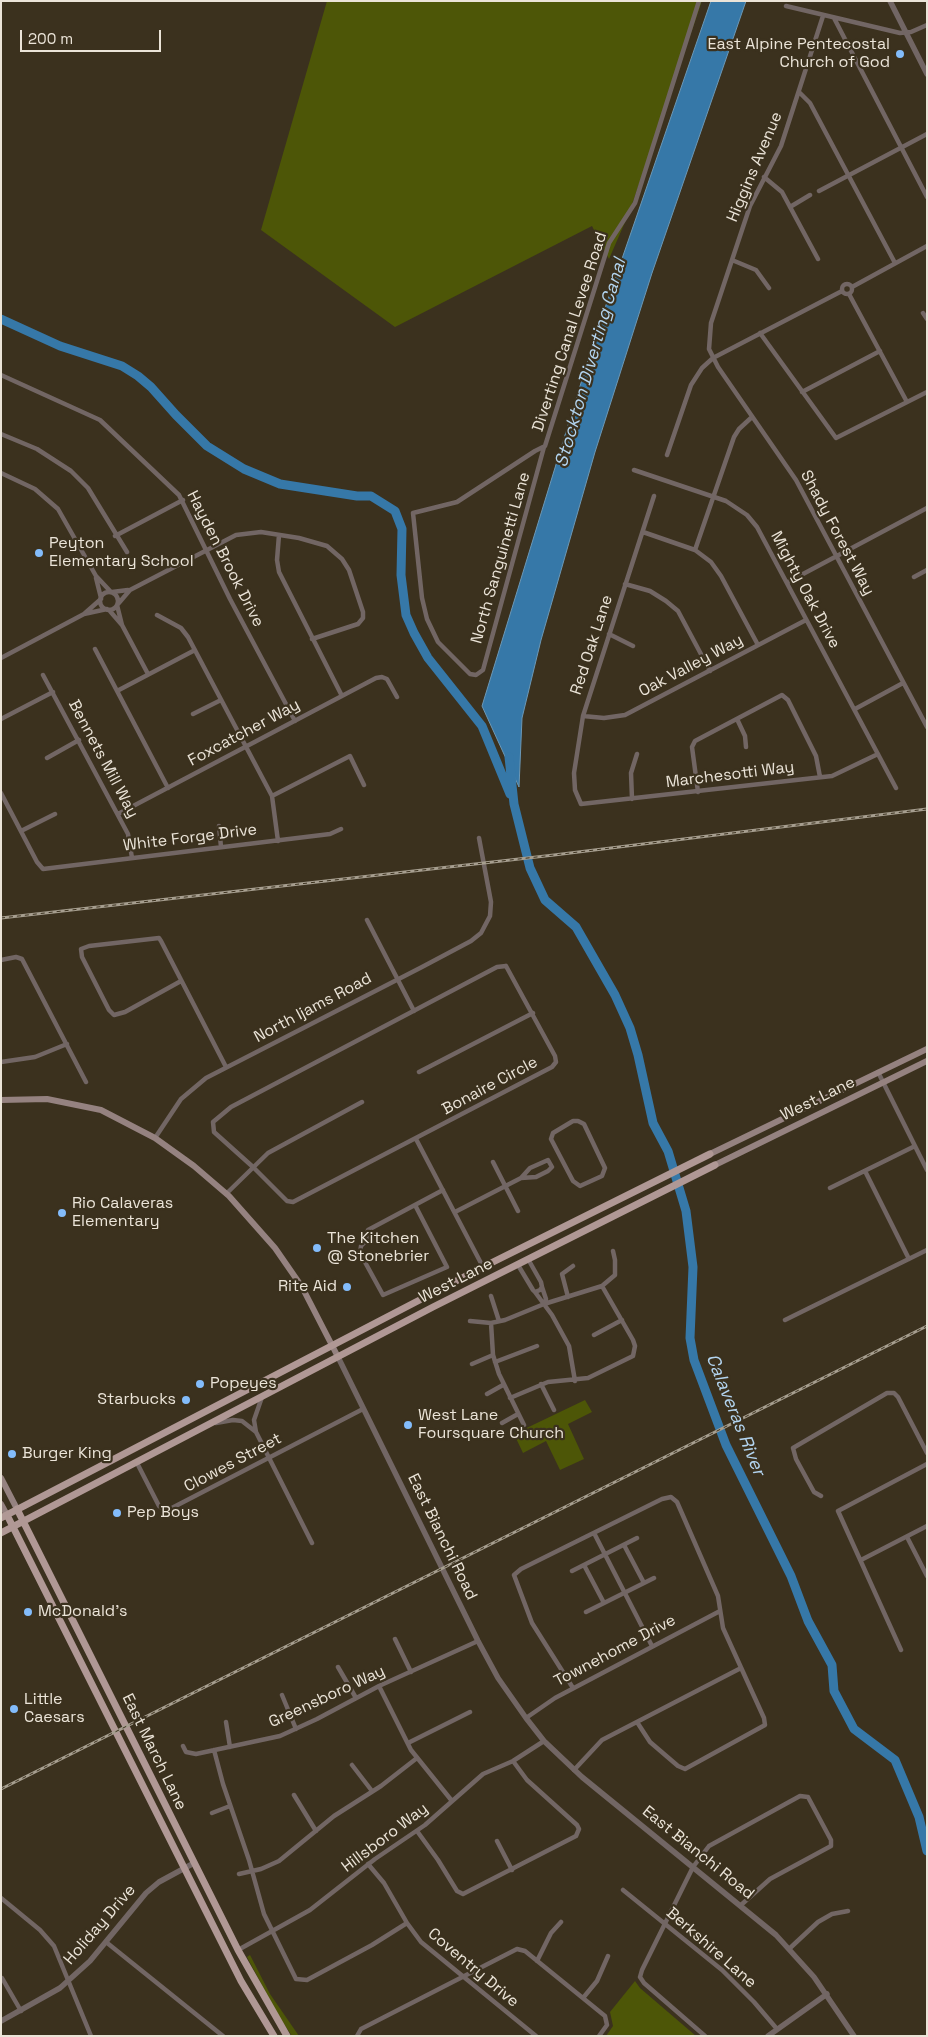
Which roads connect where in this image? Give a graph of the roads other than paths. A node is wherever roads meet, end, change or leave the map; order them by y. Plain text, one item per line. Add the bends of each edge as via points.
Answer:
1 (700, 1) edge
2 (890, 1) edge
3 (786, 6) dead end
4 (823, 16) junction
5 (834, 18) junction
6 (927, 25) edge
7 (906, 33) junction
8 (927, 74) edge
9 (799, 92) junction
10 (927, 134) edge
11 (901, 148) junction
12 (848, 176) junction
13 (764, 177) junction
14 (818, 191) dead end
15 (810, 195) dead end
16 (927, 197) edge
17 (790, 207) junction
18 (927, 246) edge
19 (818, 259) dead end
20 (732, 260) junction
21 (895, 263) junction
22 (852, 287) junction
23 (769, 288) dead end
24 (842, 291) junction
25 (850, 294) junction
26 (923, 313) dead end
27 (927, 319) edge
28 (760, 333) junction
29 (880, 351) junction
30 (713, 358) junction
31 (1, 375) edge
32 (802, 392) junction
33 (927, 392) edge
34 (907, 402) junction
35 (752, 417) junction
36 (1, 434) edge
37 (545, 447) junction
38 (667, 455) dead end
39 (634, 470) dead end
40 (1, 473) edge
41 (654, 496) dead end
42 (713, 496) junction
43 (183, 500) junction
44 (927, 508) edge
45 (642, 532) junction
46 (279, 535) junction
47 (115, 536) junction
48 (207, 549) junction
49 (695, 550) junction
50 (126, 552) dead end
51 (836, 556) junction
52 (927, 570) edge
53 (96, 576) junction
54 (914, 577) dead end
55 (788, 582) junction
56 (625, 584) junction
57 (130, 590) junction
58 (111, 592) junction
59 (101, 599) junction
60 (117, 605) junction
61 (108, 610) junction
62 (84, 614) junction
63 (157, 616) dead end
64 (806, 620) junction
65 (122, 625) junction
66 (609, 634) junction
67 (312, 639) junction
68 (758, 645) junction
69 (633, 646) dead end
70 (95, 649) dead end
71 (195, 650) junction
72 (1, 658) edge
73 (710, 671) junction
74 (148, 674) junction
75 (43, 675) dead end
76 (903, 683) junction
77 (117, 691) junction
78 (53, 692) junction
79 (342, 696) junction
80 (397, 697) dead end
81 (221, 700) junction
82 (855, 709) junction
83 (193, 714) dead end
84 (583, 716) junction
85 (1, 719) edge
86 (737, 719) junction
87 (295, 721) junction
88 (927, 727) edge
89 (79, 740) junction
90 (246, 747) junction
91 (746, 747) dead end
92 (637, 754) dead end
93 (878, 754) junction
94 (47, 758) dead end
95 (820, 777) junction
96 (364, 785) dead end
97 (168, 788) junction
98 (896, 788) dead end
99 (698, 792) junction
100 (1, 793) edge
101 (272, 796) junction
102 (632, 799) junction
103 (581, 804) joint
104 (55, 814) dead end
105 (118, 814) junction
106 (219, 826) dead end
107 (341, 829) dead end
108 (21, 831) junction
109 (480, 838) dead end
110 (278, 841) junction
111 (221, 848) junction
112 (132, 858) junction
113 (367, 920) dead end
114 (1, 960) edge
115 (398, 978) junction
116 (182, 981) junction
117 (414, 1011) junction
118 (532, 1013) junction
119 (66, 1044) junction
120 (927, 1049) edge
121 (927, 1061) edge
122 (1, 1062) edge
123 (226, 1067) junction
124 (419, 1072) dead end
125 (878, 1072) junction
126 (86, 1082) dead end
127 (884, 1082) junction
128 (1, 1100) edge
129 (362, 1102) dead end
130 (818, 1102) junction
131 (773, 1124) junction
132 (792, 1127) junction
133 (155, 1138) junction
134 (416, 1139) junction
135 (754, 1146) junction
136 (915, 1146) junction
137 (557, 1152) junction
138 (710, 1154) joint
139 (548, 1160) junction
140 (493, 1162) dead end
141 (563, 1163) junction
142 (715, 1165) joint
143 (253, 1167) junction
144 (552, 1167) junction
145 (927, 1170) edge
146 (865, 1171) junction
147 (521, 1178) junction
148 (506, 1186) junction
149 (830, 1188) dead end
150 (443, 1190) junction
151 (226, 1194) junction
152 (415, 1205) junction
153 (455, 1212) junction
154 (518, 1212) dead end
155 (927, 1250) edge
156 (613, 1251) dead end
157 (909, 1259) junction
158 (528, 1260) junction
159 (518, 1265) junction
160 (483, 1266) junction
161 (573, 1266) dead end
162 (602, 1286) junction
163 (542, 1287) junction
164 (535, 1292) junction
165 (491, 1296) dead end
166 (568, 1297) junction
167 (544, 1304) junction
168 (622, 1320) junction
169 (785, 1320) dead end
170 (470, 1321) dead end
171 (499, 1321) junction
172 (491, 1323) junction
173 (594, 1334) dead end
174 (332, 1346) junction
175 (537, 1346) dead end
176 (493, 1355) junction
177 (338, 1358) junction
178 (495, 1362) junction
179 (472, 1364) dead end
180 (575, 1381) junction
181 (541, 1384) junction
182 (503, 1385) junction
183 (487, 1394) dead end
184 (262, 1397) junction
185 (510, 1398) junction
186 (363, 1409) junction
187 (554, 1410) dead end
188 (518, 1414) junction
189 (502, 1423) dead end
190 (210, 1424) junction
191 (524, 1425) dead end
192 (256, 1432) junction
193 (927, 1453) edge
194 (270, 1458) junction
195 (137, 1463) junction
196 (927, 1464) edge
197 (1, 1478) edge
198 (821, 1496) dead end
199 (1, 1504) edge
200 (17, 1510) junction
201 (4, 1516) edge
202 (23, 1521) junction
203 (927, 1526) edge
204 (13, 1527) junction
205 (1, 1533) edge
206 (594, 1533) junction
207 (907, 1537) junction
208 (637, 1538) dead end
209 (312, 1543) dead end
210 (624, 1545) junction
211 (605, 1554) junction
212 (861, 1560) junction
213 (584, 1565) junction
214 (572, 1571) dead end
215 (927, 1576) edge
216 (654, 1578) dead end
217 (644, 1583) junction
218 (624, 1593) junction
219 (604, 1603) junction
220 (720, 1611) junction
221 (586, 1612) dead end
222 (395, 1639) dead end
223 (478, 1641) junction
224 (652, 1646) junction
225 (901, 1650) dead end
226 (338, 1667) dead end
227 (741, 1668) junction
228 (411, 1672) junction
229 (379, 1686) junction
230 (573, 1688) junction
231 (282, 1695) dead end
232 (356, 1698) junction
233 (470, 1712) dead end
234 (526, 1718) junction
235 (226, 1722) dead end
236 (637, 1722) junction
237 (296, 1729) junction
238 (544, 1740) junction
239 (408, 1742) junction
240 (184, 1746) dead end
241 (230, 1747) junction
242 (214, 1750) junction
243 (417, 1758) junction
244 (513, 1761) junction
245 (352, 1764) dead end
246 (574, 1770) junction
247 (372, 1791) junction
248 (294, 1795) dead end
249 (452, 1801) junction
250 (230, 1806) junction
251 (212, 1813) dead end
252 (416, 1831) junction
253 (316, 1832) junction
254 (497, 1841) dead end
255 (194, 1864) junction
256 (368, 1864) junction
257 (694, 1867) junction
258 (184, 1868) junction
259 (512, 1870) junction
260 (252, 1871) junction
261 (239, 1874) dead end
262 (623, 1890) dead end
263 (1, 1898) edge
264 (741, 1905) junction
265 (848, 1911) dead end
266 (561, 1922) dead end
267 (406, 1923) junction
268 (665, 1924) junction
269 (272, 1932) junction
270 (106, 1942) junction
271 (789, 1948) junction
272 (238, 1950) junction
273 (608, 1956) dead end
274 (537, 1961) junction
275 (462, 1976) junction
276 (2, 1978) edge
277 (69, 1981) junction
278 (827, 1994) junction
279 (583, 1998) junction
280 (20, 2011) junction
281 (1, 2022) edge
282 (777, 2029) junction
283 (91, 2036) edge
284 (223, 2036) edge
285 (274, 2036) edge
286 (287, 2036) edge
287 (357, 2036) edge
288 (536, 2036) edge
289 (599, 2036) edge
290 (705, 2036) edge
291 (768, 2036) edge
292 (854, 2036) edge

1 - 37 street, Diverting Canal Levee Road via 635,203 609,243
2 - 7 street
3 - 4 street
4 - 5 street
4 - 9 street, Higgins Avenue
5 - 7 street
5 - 11 street
6 - 7 street
7 - 8 street
9 - 12 street via 810,103
9 - 13 street, Higgins Avenue via 781,146
10 - 11 street
11 - 12 street
11 - 16 street
12 - 14 street
12 - 21 street
13 - 17 street via 782,192
13 - 20 street, Higgins Avenue via 750,206
15 - 17 street
17 - 19 street
18 - 21 street
20 - 23 street via 756,270
20 - 30 street, Higgins Avenue via 711,323 708,340
21 - 22 street
22 - 24 street via 846,284
22 - 25 street
24 - 25 street
24 - 28 street
25 - 29 street
26 - 27 street
28 - 30 street
28 - 32 street
29 - 32 street
29 - 34 street
30 - 35 street, Shady Forest Way
30 - 38 street via 695,376
31 - 43 street, Hayden Brook Drive via 100,420 162,476
32 - 34 street via 836,438
33 - 34 street
35 - 42 street via 734,437
35 - 51 street, Shady Forest Way via 796,480
36 - 47 street via 37,449 71,471 88,488
37 - 37 street, North Sanguinetti Lane via 457,502 413,513 422,598 430,627 444,650 468,673 476,675 483,670
39 - 42 street, Mighty Oak Drive
40 - 53 street via 35,489 58,509
41 - 45 street, Red Oak Lane
42 - 49 street
42 - 55 street, Mighty Oak Drive via 737,507 757,527
43 - 47 street
43 - 48 street, Hayden Brook Drive
44 - 51 street
45 - 49 street
45 - 56 street, Red Oak Lane
46 - 48 street via 243,533
46 - 67 street via 279,572
46 - 67 street via 316,541 337,554 349,570 363,618 358,624
47 - 50 street
48 - 57 street
48 - 87 street, Hayden Brook Drive
49 - 68 street via 718,570
51 - 55 street
51 - 76 street, Shady Forest Way
52 - 54 street
53 - 58 street
53 - 59 street
55 - 64 street, Mighty Oak Drive
56 - 66 street, Red Oak Lane
56 - 73 street via 650,591 678,611
57 - 58 street
57 - 60 street
58 - 59 street via 105,593
58 - 60 street via 117,596
59 - 61 street via 101,604
59 - 62 street
60 - 61 street
60 - 65 street
61 - 62 street
61 - 65 street
62 - 72 street
63 - 71 street via 181,628
64 - 68 street, Oak Valley Way
64 - 82 street, Mighty Oak Drive
65 - 74 street
66 - 69 street
66 - 84 street, Red Oak Lane
67 - 79 street
68 - 73 street, Oak Valley Way
70 - 77 street
71 - 74 street
71 - 81 street
73 - 84 street, Oak Valley Way via 625,715
74 - 77 street
75 - 78 street, Bennets Mill Way
76 - 82 street
76 - 88 street, Shady Forest Way
77 - 97 street
78 - 85 street
78 - 89 street, Bennets Mill Way
79 - 80 street, Foxcatcher Way via 382,677 387,679
79 - 87 street, Foxcatcher Way
81 - 83 street
81 - 90 street
82 - 93 street, Mighty Oak Drive
84 - 103 street, Red Oak Lane via 574,773 575,790
86 - 91 street
86 - 95 street via 778,696 786,697 816,756
86 - 99 street via 693,744
87 - 90 street, Foxcatcher Way
89 - 94 street
89 - 105 street, Bennets Mill Way
90 - 97 street, Foxcatcher Way
90 - 101 street
92 - 102 street via 631,773
93 - 95 street, Marchesotti Way via 848,770
93 - 98 street, Mighty Oak Drive
95 - 99 street, Marchesotti Way
96 - 101 street via 350,756
97 - 105 street, Foxcatcher Way
99 - 102 street, Marchesotti Way
100 - 108 street
101 - 110 street
102 - 103 street, Marchesotti Way
104 - 108 street
105 - 112 street, Bennets Mill Way via 128,834
106 - 111 street
107 - 110 street, White Forge Drive via 330,834
108 - 112 street, White Forge Drive via 41,868
109 - 115 street, North Ijams Road via 492,902 485,928 476,937
110 - 111 street, White Forge Drive
111 - 112 street, White Forge Drive
113 - 115 street
114 - 119 street via 22,959
115 - 117 street
115 - 123 street, North Ijams Road
116 - 116 street via 159,938 81,949 86,966 114,1015
116 - 123 street
117 - 118 street, Bonaire Circle via 502,965 510,969
117 - 143 street, Bonaire Circle via 231,1107 217,1118 213,1122 214,1132
118 - 124 street
118 - 134 street, Bonaire Circle via 556,1056 552,1067
119 - 122 street via 35,1057
119 - 126 street
120 - 125 main road, West Lane
121 - 127 main road, West Lane
123 - 133 street, North Ijams Road via 199,1082 186,1094
125 - 127 street
125 - 130 main road, West Lane
127 - 132 main road, West Lane
127 - 136 street
128 - 133 main road, East Bianchi Road via 48,1099 86,1106 115,1116
129 - 143 street via 280,1146
130 - 131 main road, West Lane
130 - 132 main road via 793,1119
131 - 135 main road via 774,1130
131 - 138 main road, West Lane
132 - 135 main road, West Lane
133 - 151 main road, East Bianchi Road
134 - 143 street, Bonaire Circle via 293,1202 287,1201
134 - 150 street
135 - 142 main road, West Lane
136 - 145 street
136 - 146 street
137 - 139 street
137 - 141 street
137 - 141 street via 551,1139 553,1133 573,1121 582,1122 605,1171 596,1179 577,1185
138 - 160 main road, West Lane
139 - 144 street
139 - 147 street via 530,1168
140 - 148 street
141 - 144 street
142 - 158 main road, West Lane
143 - 151 street
144 - 147 street via 536,1177
146 - 149 street
146 - 157 street
147 - 148 street
148 - 153 street
148 - 154 street
150 - 152 street
150 - 153 street
151 - 174 main road, East Bianchi Road via 260,1230 290,1270
152 - 152 street via 368,1230 360,1250 383,1295 447,1267
153 - 160 street
155 - 157 street
156 - 162 street via 615,1275
157 - 169 street
158 - 159 main road, West Lane
158 - 163 street
159 - 164 street
159 - 177 main road, West Lane
160 - 174 main road, West Lane
161 - 166 street via 562,1274
162 - 166 street
162 - 168 street
163 - 164 street
163 - 167 street via 546,1299
164 - 167 street
165 - 171 street
166 - 167 street
167 - 171 street
167 - 180 street via 569,1346
168 - 173 street
168 - 180 street via 633,1340 635,1351 630,1358
170 - 172 street
171 - 172 street
172 - 176 street
174 - 177 main road, East Bianchi Road
174 - 200 main road, West Lane
175 - 178 street
176 - 178 street
176 - 179 street
177 - 184 main road, West Lane
177 - 186 street, East Bianchi Road
178 - 182 street
180 - 181 street
181 - 185 street
181 - 187 street
182 - 183 street
182 - 185 street
184 - 190 main road, West Lane
184 - 192 street via 254,1420
185 - 188 street
186 - 194 street, Clowes Street
186 - 223 street, East Bianchi Road
188 - 189 street
188 - 191 street
190 - 192 street via 242,1421
190 - 195 main road, West Lane
192 - 194 street
193 - 198 street via 894,1392 887,1394 793,1448 814,1492
194 - 195 street, Clowes Street via 166,1511 159,1506
194 - 209 street
195 - 202 main road, West Lane
196 - 212 street via 838,1510
197 - 200 main road, East March Lane
199 - 201 main road, East March Lane
200 - 201 main road, West Lane
200 - 202 main road, East March Lane
201 - 204 main road, East March Lane
202 - 204 main road, West Lane
202 - 255 main road, East March Lane
203 - 207 street
204 - 205 main road, West Lane
204 - 258 main road, East March Lane
206 - 211 street
206 - 220 street via 671,1497 718,1596
206 - 230 street via 514,1575 532,1623
207 - 212 street
207 - 215 street
208 - 210 street
210 - 211 street
210 - 217 street
211 - 213 street
211 - 218 street
212 - 225 street
213 - 214 street
213 - 219 street
216 - 217 street
217 - 218 street
218 - 219 street
218 - 224 street
219 - 221 street
220 - 224 street, Townehome Drive
220 - 227 street
222 - 228 street
223 - 228 street, Greensboro Way
223 - 234 street, East Bianchi Road via 498,1678
224 - 230 street, Townehome Drive
226 - 232 street
227 - 236 street
227 - 236 street via 765,1725 685,1769 650,1742
228 - 229 street, Greensboro Way
229 - 232 street, Greensboro Way
229 - 239 street
230 - 234 street, Townehome Drive
231 - 237 street
232 - 237 street, Greensboro Way
233 - 239 street
234 - 238 street, East Bianchi Road
235 - 241 street
236 - 246 street via 602,1740
237 - 241 street, Greensboro Way
238 - 244 street, Hillsboro Way
238 - 246 street, East Bianchi Road
239 - 243 street
240 - 242 street, Greensboro Way via 191,1754
241 - 242 street, Greensboro Way
242 - 250 street
243 - 247 street
243 - 249 street
244 - 249 street, Hillsboro Way via 483,1774
244 - 259 street via 527,1780 579,1828 576,1836
245 - 247 street
246 - 257 street, East Bianchi Road
247 - 253 street
248 - 253 street
249 - 252 street, Hillsboro Way
250 - 251 street
250 - 260 street
252 - 256 street, Hillsboro Way
252 - 259 street via 460,1893 466,1894
253 - 260 street via 278,1861
254 - 259 street
255 - 258 street, Holiday Drive
255 - 272 main road, East March Lane
256 - 267 street, Coventry Drive via 391,1893
256 - 269 street, Hillsboro Way via 327,1898
257 - 264 street, East Bianchi Road
257 - 264 street via 712,1844 800,1796 810,1800 831,1846 770,1879
257 - 268 street
258 - 270 street, Holiday Drive via 146,1893
258 - 285 main road, East March Lane via 241,1981
260 - 261 street
260 - 269 street
262 - 268 street, Berkshire Lane
263 - 277 street via 49,1939 58,1952
264 - 271 street, East Bianchi Road
265 - 271 street via 832,1914 818,1922
266 - 274 street via 551,1933
267 - 269 street via 308,1980 299,1981
267 - 275 street, Coventry Drive via 421,1942
268 - 282 street, Berkshire Lane via 737,1984
268 - 290 street via 640,1977
269 - 272 street, Hillsboro Way
270 - 277 street, Holiday Drive
270 - 284 street
271 - 278 street, East Bianchi Road
272 - 286 main road, East March Lane
273 - 279 street via 597,1981
274 - 275 street via 517,1949
274 - 279 street
275 - 287 street via 360,2029
275 - 288 street, Coventry Drive
276 - 280 street
277 - 280 street, Holiday Drive
277 - 283 street
278 - 282 street
278 - 292 street, East Bianchi Road
279 - 289 street via 605,2016 605,2028
280 - 281 street, Holiday Drive
282 - 291 street

